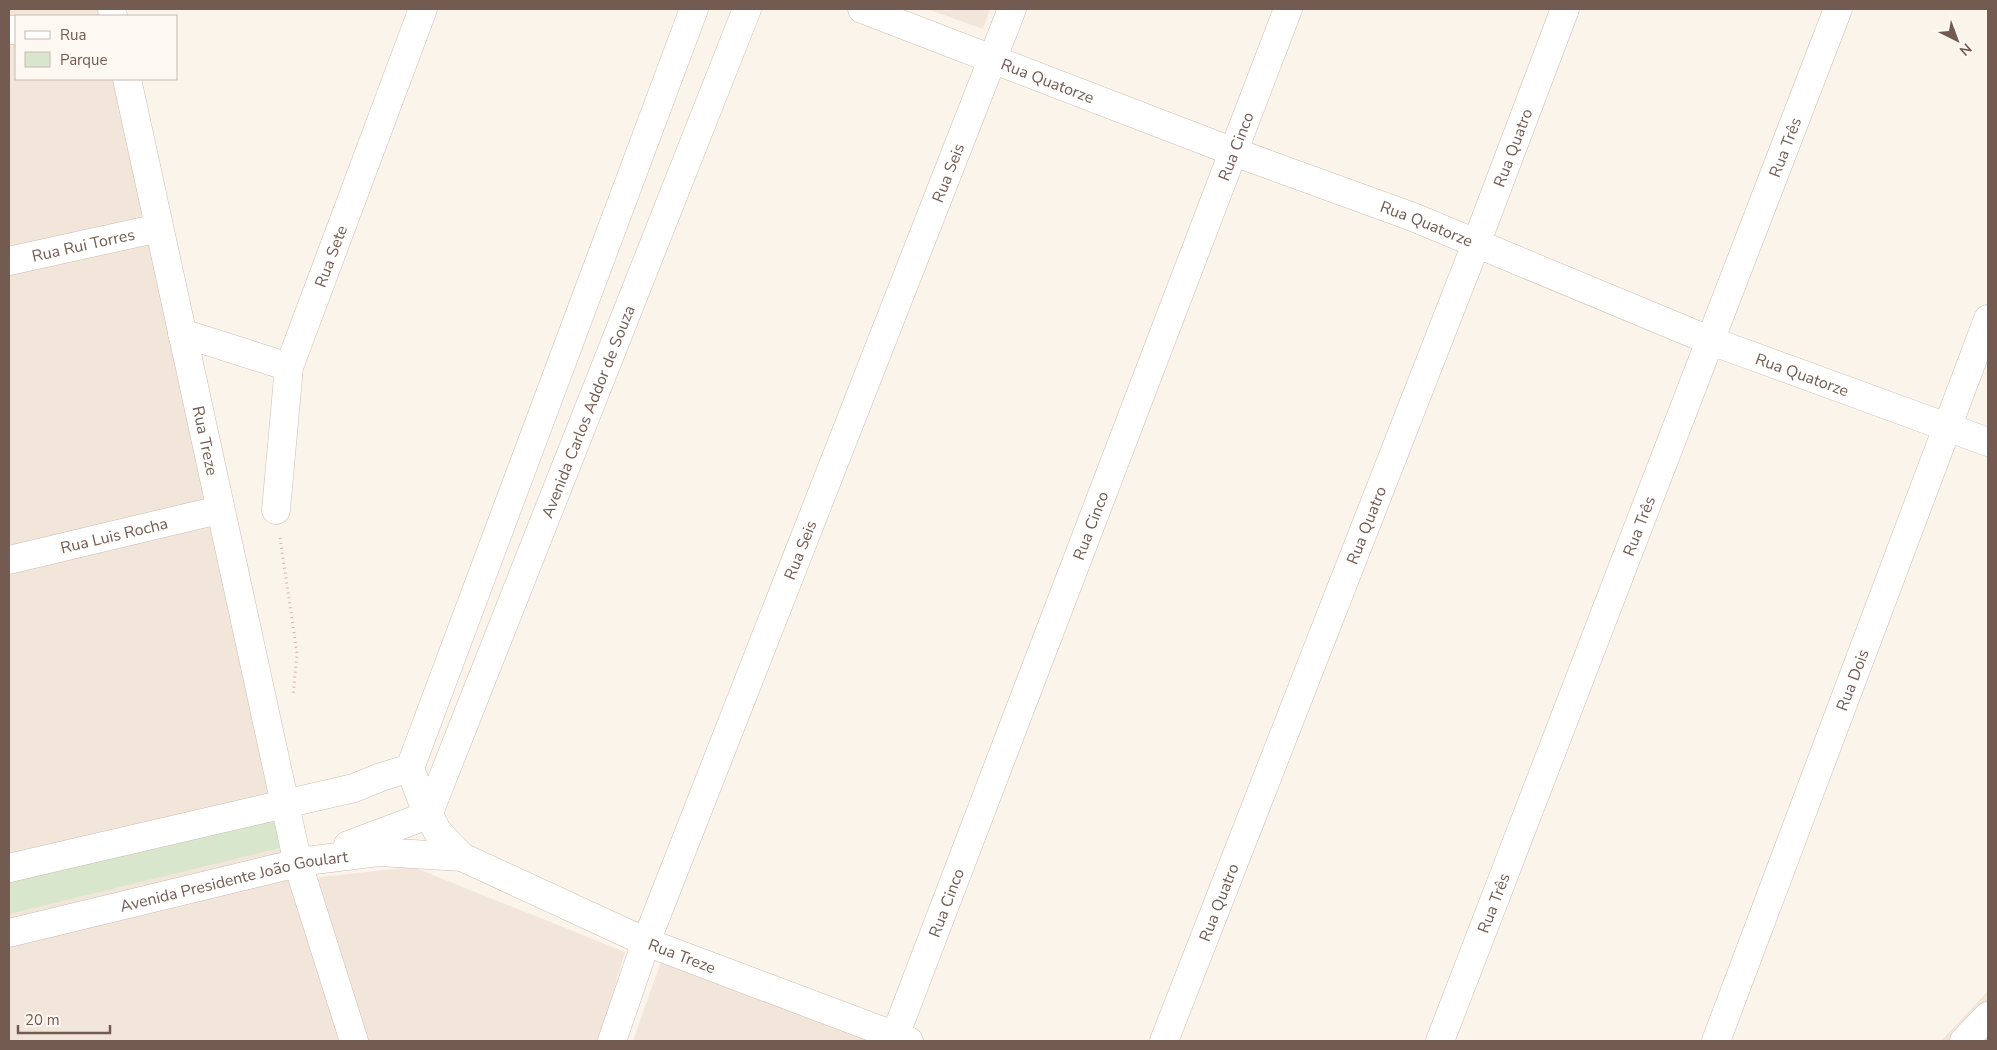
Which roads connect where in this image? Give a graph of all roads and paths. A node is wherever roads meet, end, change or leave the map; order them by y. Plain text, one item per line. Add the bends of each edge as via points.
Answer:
1 (422, 9) edge
2 (694, 9) edge
3 (747, 9) edge
4 (862, 9) edge
5 (1012, 9) edge
6 (1288, 9) edge
7 (1565, 9) edge
8 (1838, 9) edge
9 (992, 60) junction
10 (127, 80) edge
11 (1234, 152) junction
12 (159, 228) junction
13 (1476, 244) junction
14 (9, 261) edge
15 (1988, 319) edge
16 (182, 333) junction
17 (1711, 341) junction
18 (289, 367) junction
19 (1946, 428) junction
20 (1988, 442) edge
21 (219, 510) junction
22 (276, 510) joint
23 (9, 560) edge
24 (293, 700) dead end
25 (410, 768) junction
26 (285, 803) junction
27 (428, 815) junction
28 (462, 857) junction
29 (302, 863) junction
30 (9, 868) edge
31 (9, 933) edge
32 (646, 942) junction
33 (1988, 1016) edge
34 (899, 1039) edge
35 (354, 1041) edge
36 (612, 1041) edge
37 (1164, 1041) edge
38 (1440, 1041) edge
39 (1716, 1041) edge
40 (1964, 1041) edge

1 - 18 street, Rua Sete
2 - 25 street
3 - 27 street, Avenida Carlos Addor de Souza
4 - 9 street, Rua Quatorze
5 - 9 street, Rua Seis
6 - 11 street, Rua Cinco
7 - 13 street, Rua Quatro
8 - 17 street, Rua Três
9 - 11 street, Rua Quatorze
9 - 32 street, Rua Seis
10 - 12 street, Rua Treze
11 - 13 street, Rua Quatorze via 1413,217
11 - 34 street, Rua Cinco
12 - 14 street, Rua Rui Torres
12 - 16 street, Rua Treze
13 - 17 street, Rua Quatorze
13 - 37 street, Rua Quatro
15 - 19 street, Rua Dois
16 - 18 street
16 - 21 street, Rua Treze
17 - 19 street, Rua Quatorze
17 - 38 street, Rua Três
18 - 22 street, Rua Sete
19 - 20 street, Rua Quatorze
19 - 39 street, Rua Dois
21 - 23 street, Rua Luis Rocha
21 - 26 street, Rua Treze
22 - 24 path via 297,653
25 - 26 street via 354,788
25 - 27 street
26 - 29 street, Rua Treze
26 - 30 street
27 - 28 street via 437,831
27 - 29 street
28 - 29 street, Avenida Presidente João Goulart via 379,852
28 - 32 street, Rua Treze
29 - 31 street, Avenida Presidente João Goulart
29 - 35 street, Rua Treze
32 - 34 street, Rua Treze
32 - 36 street, Rua Seis
33 - 40 street

